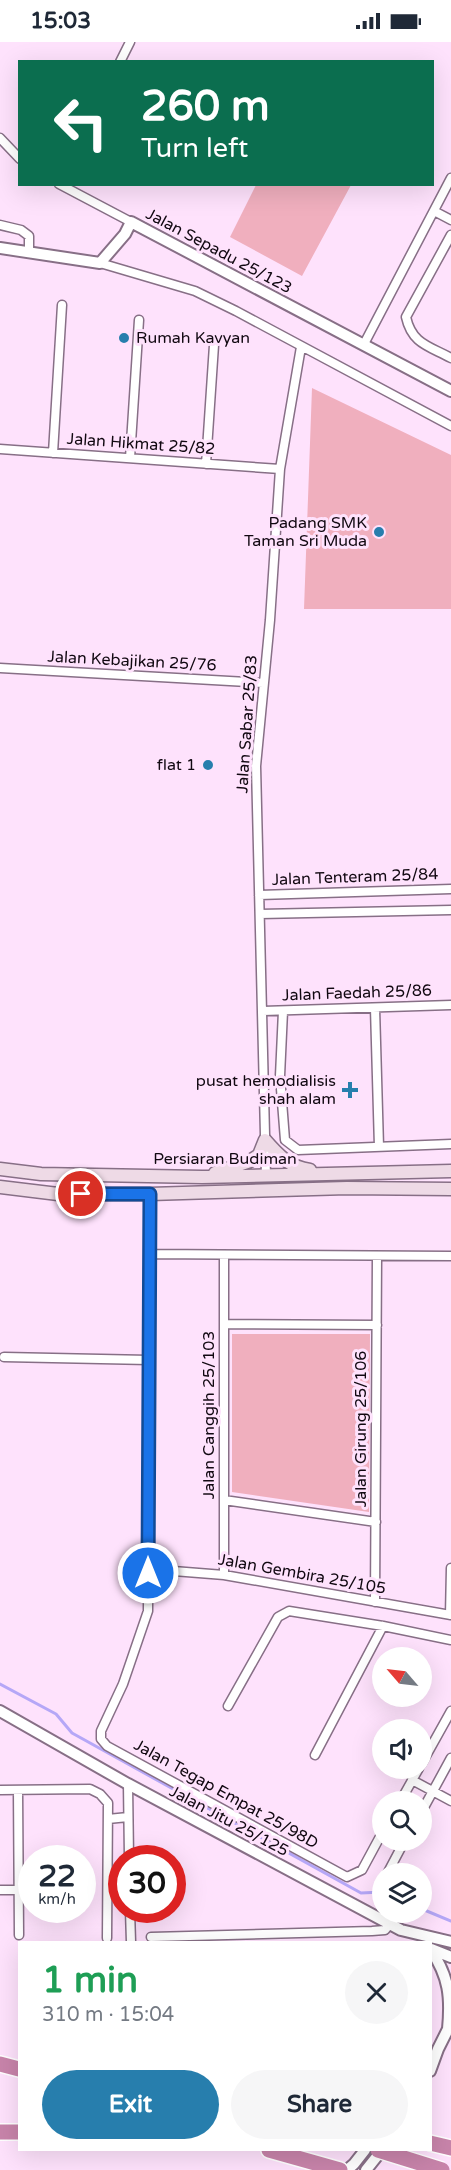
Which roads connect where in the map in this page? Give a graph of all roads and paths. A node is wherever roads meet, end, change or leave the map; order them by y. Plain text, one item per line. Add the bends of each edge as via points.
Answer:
1 (130, 42) edge
2 (121, 60) edge
3 (0, 138) edge
4 (18, 157) edge
5 (451, 178) edge
6 (63, 186) edge
7 (434, 211) junction
8 (451, 220) edge
9 (131, 222) junction
10 (0, 225) edge
11 (451, 235) edge
12 (0, 248) edge
13 (29, 252) junction
14 (100, 263) junction
15 (63, 305) dead end
16 (139, 320) dead end
17 (364, 344) junction
18 (214, 345) dead end
19 (301, 347) junction
20 (451, 358) edge
21 (451, 391) edge
22 (451, 426) edge
23 (0, 449) edge
24 (53, 453) junction
25 (130, 458) junction
26 (206, 464) junction
27 (280, 469) junction
28 (0, 668) edge
29 (263, 683) junction
30 (451, 890) edge
31 (259, 895) junction
32 (451, 910) edge
33 (260, 914) junction
34 (451, 1005) edge
35 (375, 1008) junction
36 (263, 1011) junction
37 (283, 1011) junction
38 (265, 1140) junction
39 (451, 1144) edge
40 (379, 1147) junction
41 (0, 1169) edge
42 (451, 1171) edge
43 (40, 1174) junction
44 (330, 1174) junction
45 (266, 1176) junction
46 (202, 1177) junction
47 (0, 1187) edge
48 (347, 1188) junction
49 (451, 1189) edge
50 (150, 1194) junction
51 (150, 1254) junction
52 (224, 1255) junction
53 (377, 1256) junction
54 (451, 1256) edge
55 (224, 1324) junction
56 (377, 1325) junction
57 (4, 1357) dead end
58 (149, 1360) junction
59 (224, 1500) junction
60 (376, 1522) junction
61 (451, 1568) edge
62 (148, 1569) junction
63 (224, 1575) junction
64 (375, 1602) junction
65 (451, 1615) edge
66 (383, 1626) junction
67 (451, 1640) edge
68 (228, 1706) dead end
69 (0, 1711) edge
70 (451, 1711) edge
71 (432, 1745) edge
72 (315, 1755) dead end
73 (451, 1758) edge
74 (412, 1780) joint
75 (128, 1784) junction
76 (0, 1790) edge
77 (18, 1790) junction
78 (406, 1791) edge
79 (432, 1791) junction
80 (451, 1802) edge
81 (128, 1817) junction
82 (108, 1819) junction
83 (19, 1845) edge
84 (129, 1845) edge
85 (372, 1851) edge
86 (0, 1890) edge
87 (18, 1890) edge
88 (20, 1923) edge
89 (130, 1923) edge
90 (390, 1924) junction
91 (401, 1930) junction
92 (20, 1935) dead end
93 (151, 1937) dead end
94 (107, 1938) dead end
95 (131, 1941) edge
96 (418, 1941) edge
97 (451, 1942) edge
98 (432, 1949) edge
99 (432, 1951) edge
100 (451, 1957) edge
101 (450, 2026) edge
102 (438, 2049) junction
103 (432, 2056) edge
104 (0, 2064) edge
105 (432, 2066) edge
106 (0, 2068) edge
107 (18, 2069) edge
108 (18, 2069) edge
109 (432, 2143) edge
110 (451, 2148) edge
111 (273, 2151) edge
112 (364, 2151) edge
113 (379, 2151) edge
114 (383, 2151) edge
115 (340, 2170) edge
116 (347, 2170) edge
117 (366, 2170) edge
118 (442, 2170) edge

1 - 2 street
3 - 4 street
5 - 7 street
6 - 9 street, Jalan Sepadu 25/123
7 - 8 street
7 - 17 street
9 - 14 street
9 - 17 street, Jalan Sepadu 25/123
10 - 13 street via 29,236
11 - 20 street via 406,317 413,338
12 - 13 street
13 - 14 street
14 - 19 street via 195,291
15 - 24 street
16 - 25 street
17 - 21 street, Jalan Sepadu 25/123
18 - 26 street
19 - 22 street
19 - 27 street, Jalan Sabar 25/83
23 - 24 street, Jalan Hikmat 25/82
24 - 25 street, Jalan Hikmat 25/82
25 - 26 street, Jalan Hikmat 25/82
26 - 27 street, Jalan Hikmat 25/82
27 - 29 street, Jalan Sabar 25/83
28 - 29 street, Jalan Kebajikan 25/76
29 - 31 street, Jalan Sabar 25/83 via 256,766
30 - 31 street, Jalan Tenteram 25/84
31 - 33 street, Jalan Sabar 25/83
32 - 33 street
33 - 36 street, Jalan Sabar 25/83
34 - 35 street, Jalan Faedah 25/86
35 - 37 street, Jalan Faedah 25/86
35 - 40 street
36 - 37 street, Jalan Faedah 25/86
36 - 38 street, Jalan Sabar 25/83
37 - 40 street via 280,1076 285,1140 298,1150
38 - 44 main road via 282,1159 299,1168
38 - 45 street, Jalan Sabar 25/83
38 - 46 main road via 259,1155 250,1161
39 - 40 street
41 - 43 main road, Persiaran Budiman
42 - 44 main road, Persiaran Budiman
43 - 46 main road, Persiaran Budiman
43 - 50 main road via 136,1184
44 - 45 main road, Persiaran Budiman
45 - 46 main road, Persiaran Budiman
45 - 48 main road via 273,1184
47 - 50 main road, Persiaran Budiman via 58,1194
48 - 49 main road, Persiaran Budiman
48 - 50 main road, Persiaran Budiman
50 - 51 street
51 - 52 street
51 - 58 street
52 - 53 street
52 - 55 street, Jalan Canggih 25/103
53 - 54 street
53 - 56 street, Jalan Girung 25/106
55 - 56 street
55 - 59 street, Jalan Canggih 25/103
56 - 60 street, Jalan Girung 25/106
57 - 58 street
58 - 62 street
59 - 60 street
59 - 63 street, Jalan Canggih 25/103
60 - 64 street, Jalan Girung 25/106
61 - 65 street
62 - 63 street, Jalan Gembira 25/105
62 - 85 street, Jalan Tegap Empat 25/98D via 148,1611 101,1739 107,1746 347,1876 362,1870
63 - 64 street, Jalan Gembira 25/105
64 - 65 street, Jalan Gembira 25/105
66 - 67 street
66 - 68 street via 290,1611 278,1617
66 - 72 street
69 - 75 street, Jalan Jitu 25/125
70 - 71 street
73 - 79 street
74 - 78 street
74 - 79 street
75 - 81 street
75 - 90 street, Jalan Jitu 25/125
76 - 77 street
77 - 82 street via 90,1789 108,1803
77 - 83 street
79 - 80 street
81 - 82 street
81 - 84 street
82 - 94 street
86 - 87 street
88 - 92 street
89 - 95 street
90 - 91 street, Jalan Jitu 25/125
90 - 93 street via 385,1930 372,1931
91 - 96 street
91 - 97 street, Jalan Jitu 25/125
98 - 100 street
99 - 101 street via 446,1978
101 - 102 street
102 - 103 street
102 - 105 street
104 - 107 highway
106 - 108 highway
109 - 110 highway
111 - 115 highway
112 - 116 street
113 - 117 street
114 - 118 highway, bridge

